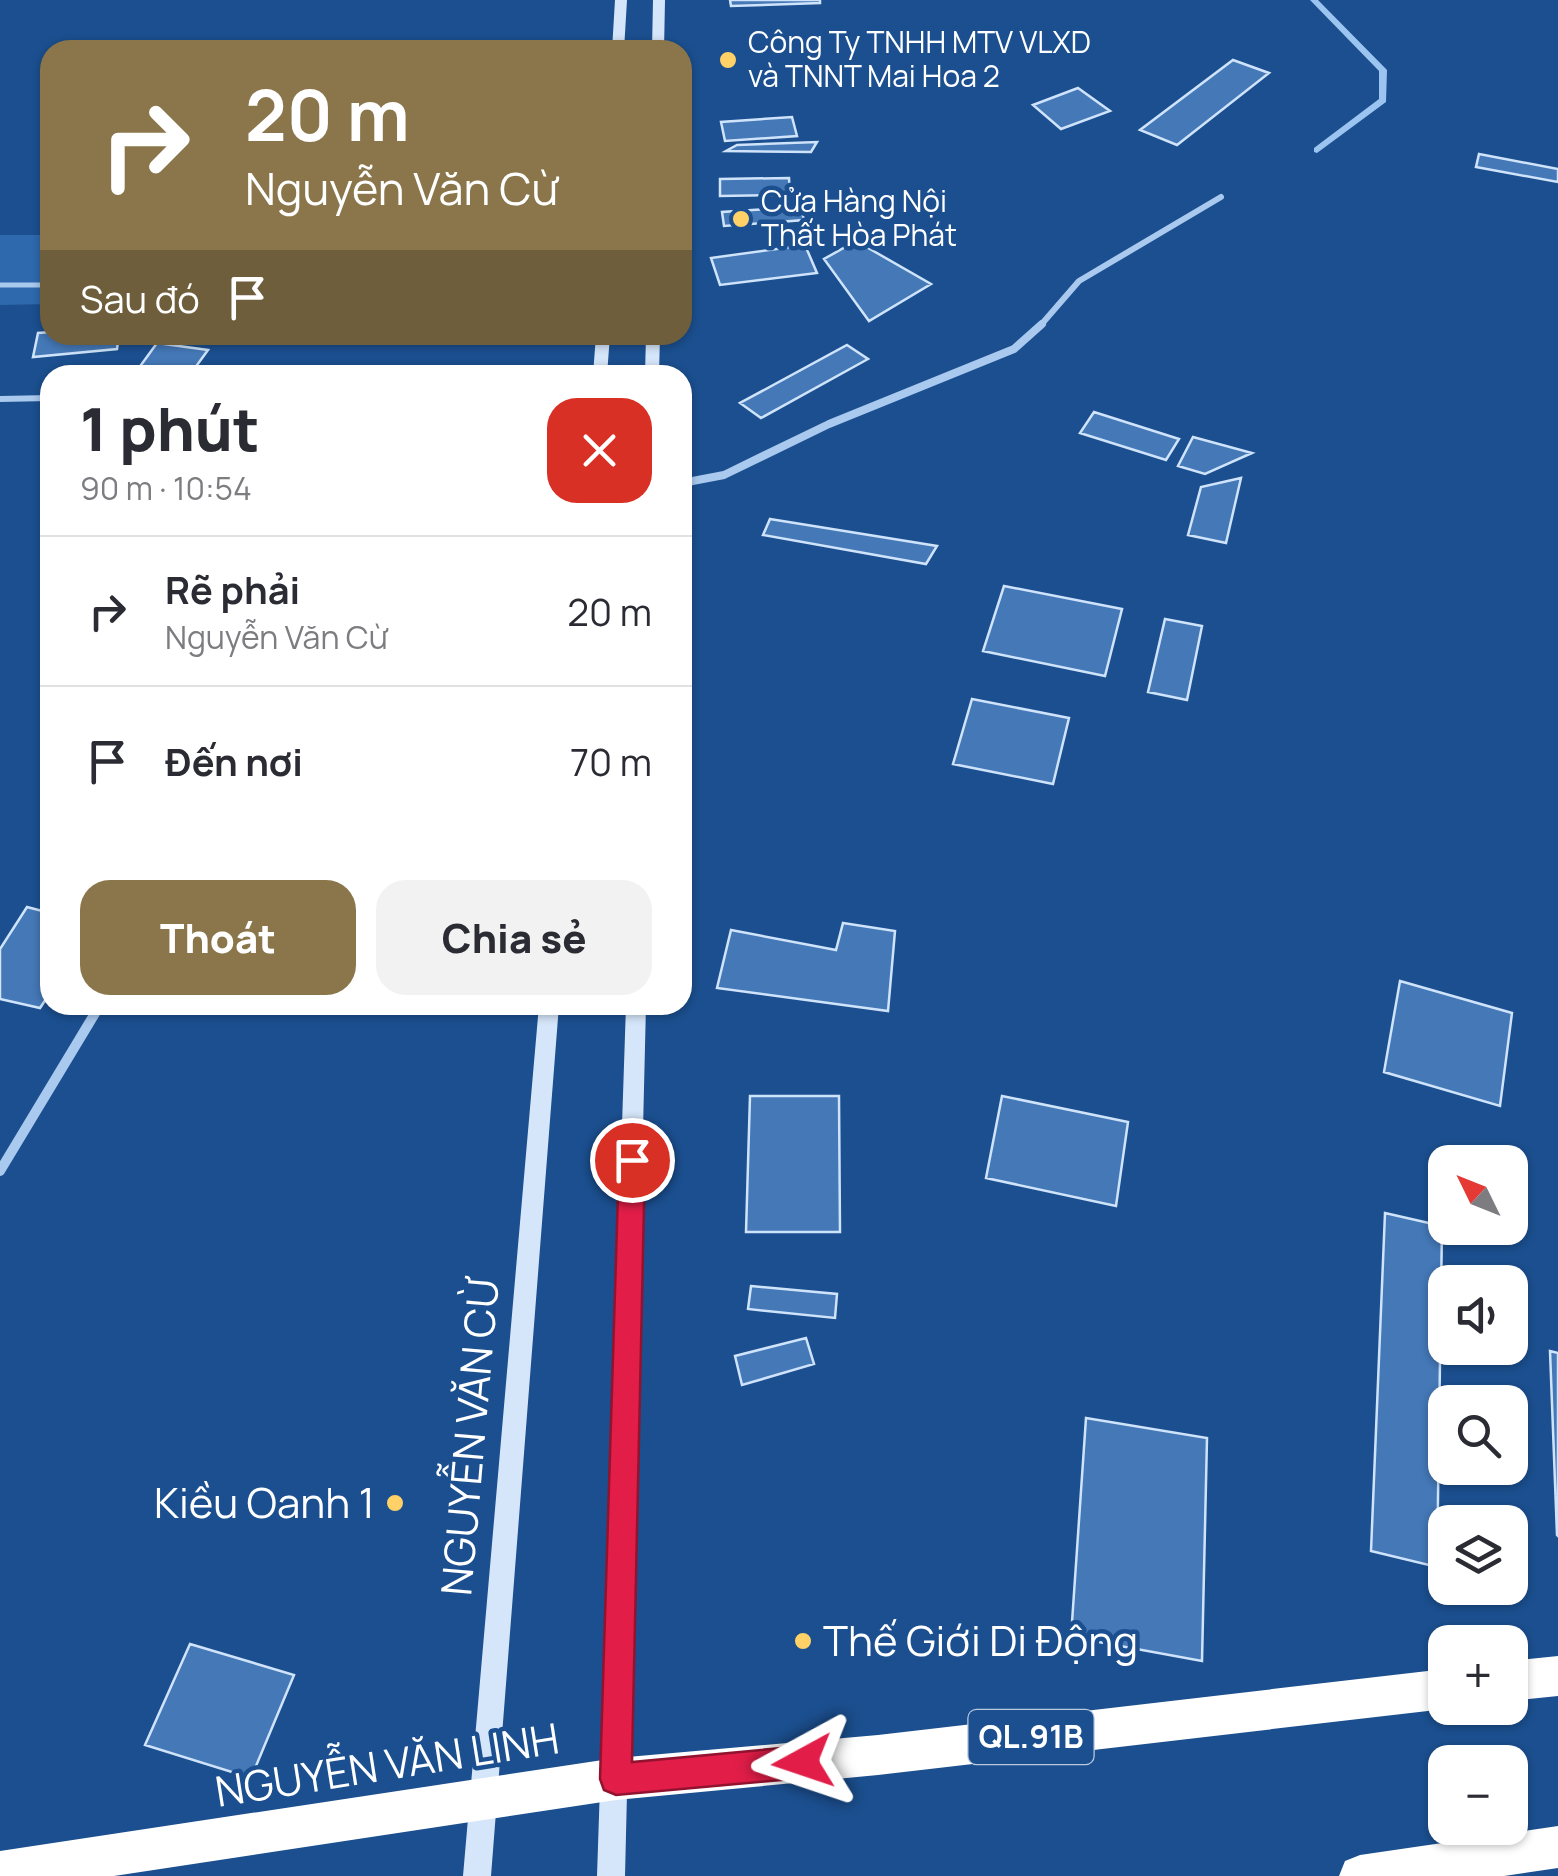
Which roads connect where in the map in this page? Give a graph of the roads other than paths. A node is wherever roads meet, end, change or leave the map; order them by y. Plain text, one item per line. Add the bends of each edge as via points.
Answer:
1 (621, 0) edge
2 (660, 0) edge
3 (619, 40) edge
4 (658, 40) edge
5 (1222, 197) dead end
6 (0, 285) edge
7 (40, 285) edge
8 (40, 398) edge
9 (0, 399) edge
10 (692, 480) edge
11 (94, 1015) edge
12 (547, 1015) edge
13 (636, 1015) edge
14 (0, 1171) edge
15 (1558, 1676) edge
16 (1528, 1680) edge
17 (1428, 1691) edge
18 (616, 1779) junction
19 (484, 1797) junction
20 (1558, 1847) edge
21 (0, 1872) edge
22 (477, 1876) edge
23 (611, 1876) edge
24 (1360, 1876) edge

1 - 3 main road
2 - 4 main road
5 - 10 street via 1080,281 1014,349 724,474
6 - 7 lane
8 - 9 lane
11 - 14 street
12 - 19 main road, NGUYỄN VĂN CỪ
13 - 18 main road
15 - 16 highway
17 - 18 highway, NGUYỄN VĂN LINH / QL.91B
18 - 19 highway, NGUYỄN VĂN LINH / QL.91B
18 - 23 main road
19 - 21 highway, NGUYỄN VĂN LINH / QL.91B
19 - 22 main road, NGUYỄN VĂN CỪ
20 - 24 highway

